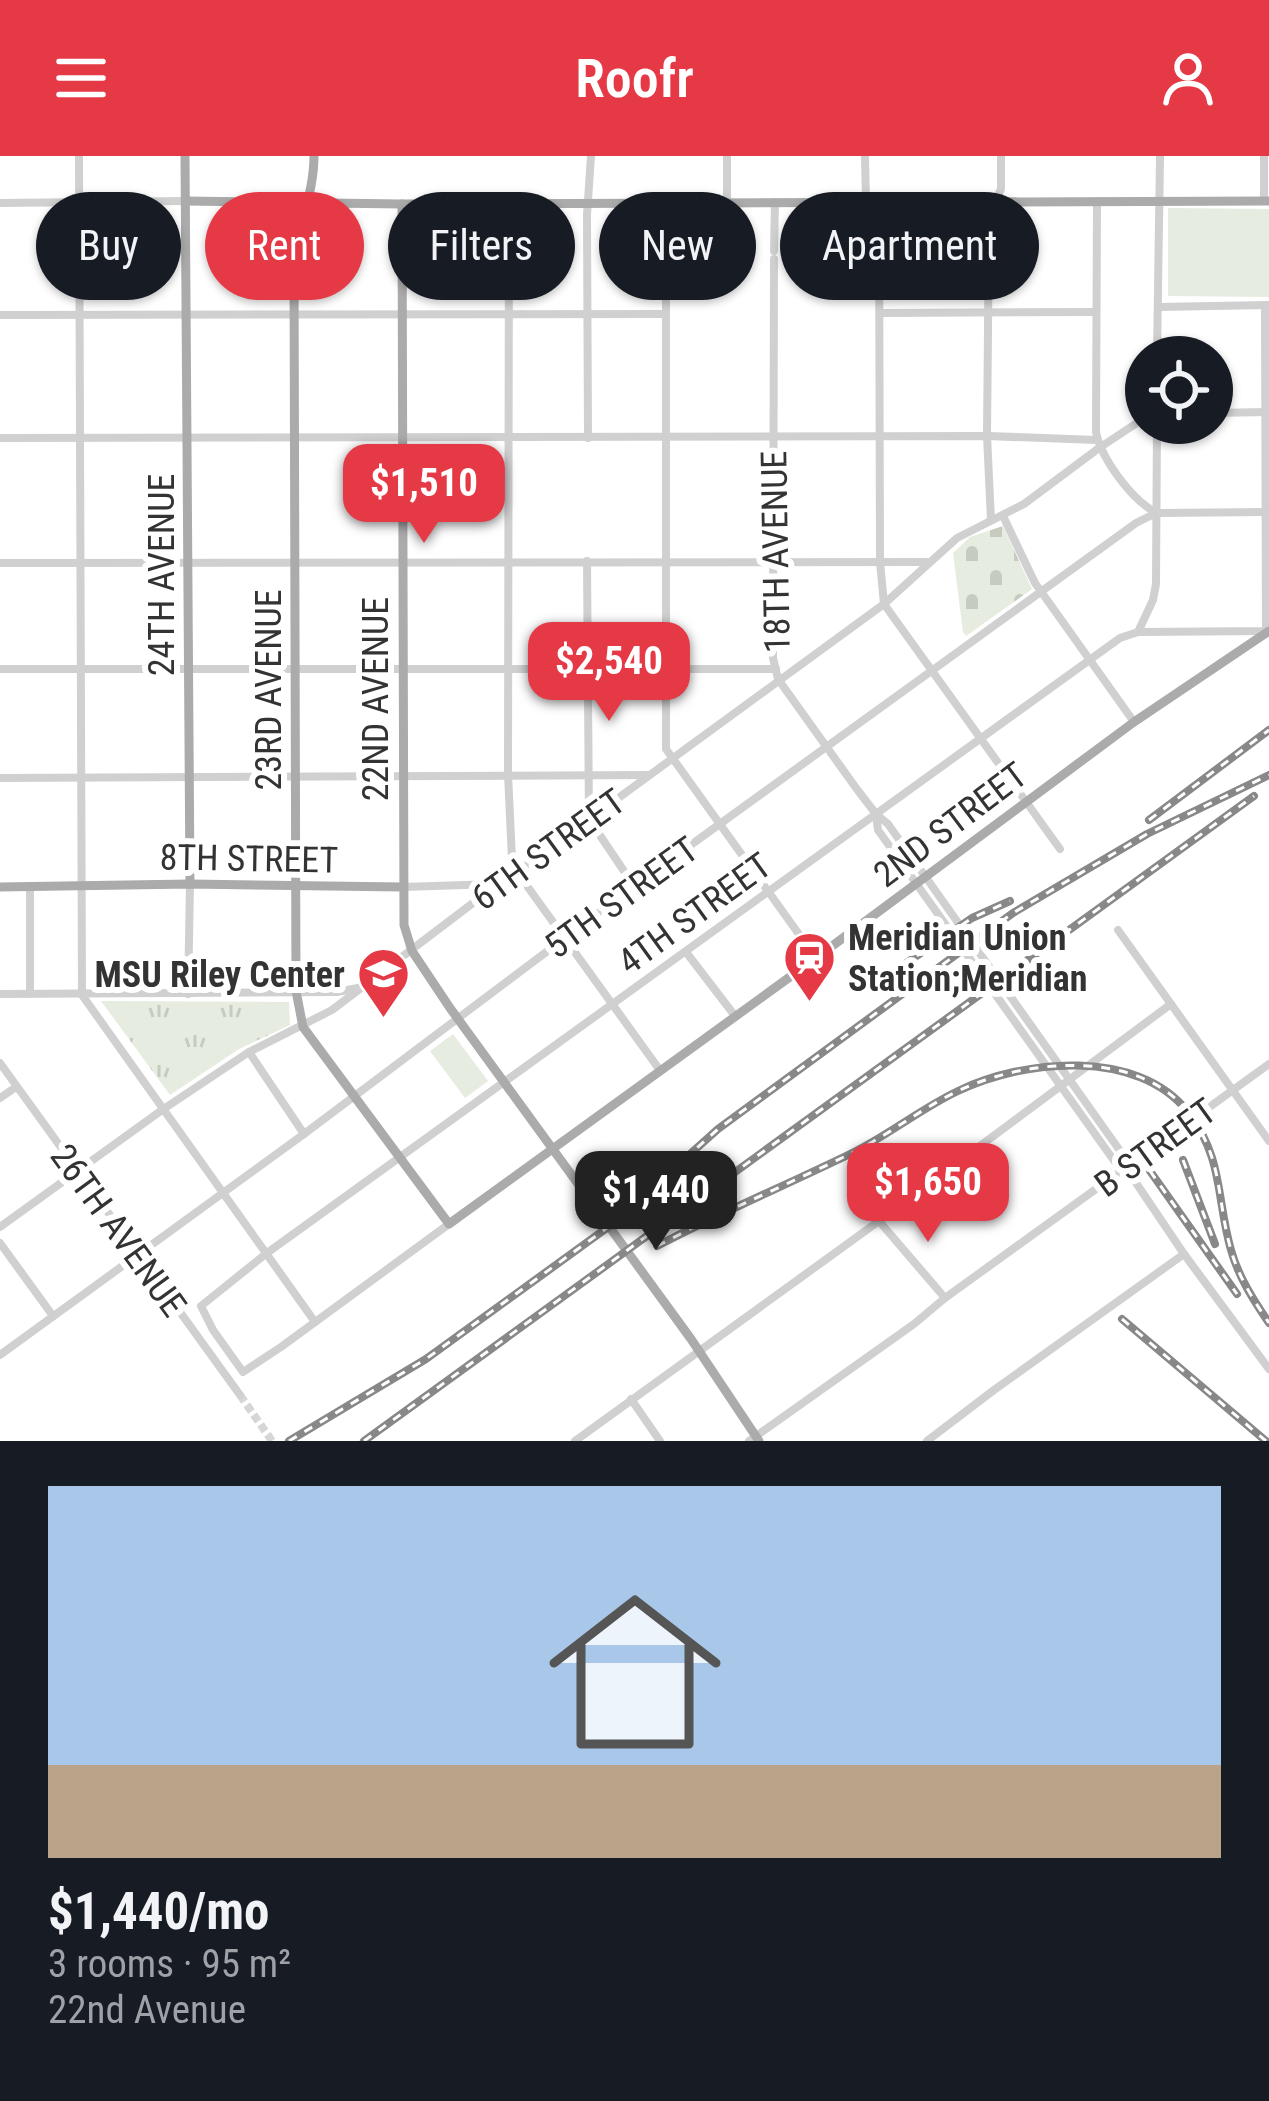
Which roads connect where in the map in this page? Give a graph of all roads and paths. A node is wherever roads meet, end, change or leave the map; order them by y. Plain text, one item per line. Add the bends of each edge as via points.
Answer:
1 (79, 156) edge
2 (185, 156) edge
3 (314, 156) edge
4 (591, 156) edge
5 (727, 156) edge
6 (865, 156) edge
7 (1000, 156) edge
8 (1160, 156) edge
9 (1264, 156) edge
10 (314, 181) junction
11 (79, 192) edge
12 (310, 192) edge
13 (317, 192) edge
14 (727, 192) edge
15 (866, 192) edge
16 (1000, 192) edge
17 (1160, 200) junction
18 (1097, 201) junction
19 (1267, 201) edge
20 (181, 202) edge
21 (186, 202) junction
22 (205, 202) edge
23 (756, 202) edge
24 (775, 202) junction
25 (780, 202) edge
26 (1039, 202) edge
27 (0, 203) edge
28 (36, 203) edge
29 (575, 203) edge
30 (589, 203) junction
31 (599, 203) edge
32 (78, 300) edge
33 (294, 300) edge
34 (401, 300) edge
35 (509, 300) edge
36 (666, 300) edge
37 (880, 300) edge
38 (988, 300) edge
39 (1267, 305) edge
40 (1158, 307) junction
41 (1096, 312) junction
42 (880, 313) junction
43 (988, 313) junction
44 (186, 314) junction
45 (294, 314) junction
46 (401, 314) junction
47 (509, 314) junction
48 (587, 314) junction
49 (666, 314) junction
50 (0, 315) edge
51 (78, 315) junction
52 (1157, 336) edge
53 (1267, 412) edge
54 (1233, 413) edge
55 (1125, 429) edge
56 (988, 436) junction
57 (187, 437) junction
58 (294, 437) junction
59 (0, 438) edge
60 (79, 438) junction
61 (401, 438) junction
62 (509, 438) junction
63 (588, 438) junction
64 (666, 438) junction
65 (773, 438) junction
66 (881, 438) junction
67 (1098, 444) junction
68 (1156, 444) edge
69 (1267, 512) edge
70 (1156, 513) junction
71 (1002, 516) junction
72 (991, 520) junction
73 (587, 561) junction
74 (666, 561) junction
75 (773, 561) junction
76 (0, 562) edge
77 (295, 562) junction
78 (402, 562) junction
79 (509, 562) junction
80 (880, 562) junction
81 (928, 562) junction
82 (80, 563) junction
83 (188, 563) junction
84 (1043, 590) junction
85 (884, 604) junction
86 (1268, 631) edge
87 (1138, 632) junction
88 (1090, 659) junction
89 (0, 669) edge
90 (188, 669) junction
91 (295, 669) junction
92 (402, 669) junction
93 (509, 669) junction
94 (587, 669) junction
95 (666, 669) junction
96 (80, 670) junction
97 (932, 671) junction
98 (777, 674) junction
99 (1133, 722) junction
100 (980, 737) junction
101 (826, 748) junction
102 (672, 759) junction
103 (508, 774) junction
104 (588, 774) junction
105 (650, 775) junction
106 (296, 776) junction
107 (81, 777) junction
108 (402, 777) junction
109 (0, 778) edge
110 (189, 778) junction
111 (1025, 801) junction
112 (876, 814) junction
113 (590, 818) junction
114 (719, 825) junction
115 (1060, 849) dead end
116 (518, 872) junction
117 (190, 884) junction
118 (497, 884) junction
119 (81, 885) junction
120 (296, 885) junction
121 (30, 886) junction
122 (634, 886) junction
123 (0, 887) edge
124 (402, 887) junction
125 (768, 891) junction
126 (1118, 930) dead end
127 (564, 939) junction
128 (412, 951) junction
129 (686, 952) junction
130 (817, 958) junction
131 (362, 987) junction
132 (296, 992) junction
133 (0, 994) edge
134 (30, 994) junction
135 (82, 994) junction
136 (188, 994) junction
137 (1171, 1004) junction
138 (613, 1006) junction
139 (735, 1016) junction
140 (456, 1017) junction
141 (303, 1027) junction
142 (249, 1052) junction
143 (0, 1063) edge
144 (1269, 1064) edge
145 (659, 1070) junction
146 (504, 1082) junction
147 (16, 1087) junction
148 (1233, 1090) junction
149 (356, 1095) junction
150 (0, 1098) edge
151 (162, 1110) junction
152 (304, 1134) junction
153 (1269, 1141) edge
154 (554, 1149) junction
155 (401, 1158) junction
156 (1119, 1159) junction
157 (1126, 1168) junction
158 (77, 1172) junction
159 (224, 1193) junction
160 (880, 1221) junction
161 (449, 1224) junction
162 (0, 1227) edge
163 (0, 1243) edge
164 (267, 1253) junction
165 (1184, 1253) junction
166 (139, 1256) junction
167 (945, 1298) junction
168 (52, 1316) junction
169 (315, 1322) junction
170 (214, 1330) junction
171 (199, 1339) junction
172 (699, 1351) junction
173 (0, 1355) edge
174 (1269, 1369) edge
175 (240, 1395) tunnel mouth
176 (631, 1399) junction
177 (754, 1439) edge
178 (575, 1441) edge
179 (660, 1441) edge
180 (927, 1441) edge

1 - 11 street
2 - 21 main road, 24TH AVENUE
3 - 10 main road, 23RD AVENUE
4 - 30 street
5 - 14 street
6 - 15 street
7 - 16 street
8 - 17 street
9 - 19 street
10 - 12 main road, 23RD AVENUE
10 - 13 main road, 23RD AVENUE
17 - 18 main road
17 - 19 main road
17 - 40 street
18 - 26 main road
18 - 41 street
20 - 21 street
21 - 22 main road
21 - 44 main road, 24TH AVENUE
23 - 24 main road
24 - 25 main road
24 - 65 street, 18TH AVENUE
27 - 28 street
29 - 30 main road
30 - 31 main road
30 - 48 street
32 - 51 street
33 - 45 main road, 23RD AVENUE
34 - 46 main road, 22ND AVENUE
35 - 47 street
36 - 49 street
37 - 42 street
38 - 43 street
39 - 40 street
39 - 53 street
40 - 52 street
41 - 43 street
41 - 67 street
42 - 43 street
42 - 66 street
43 - 56 street
44 - 45 street
44 - 51 street
44 - 57 main road, 24TH AVENUE
45 - 46 street
45 - 58 main road, 23RD AVENUE
46 - 47 street
46 - 61 main road, 22ND AVENUE
47 - 48 street
47 - 62 street
48 - 49 street
48 - 63 street
49 - 64 street
50 - 51 street
51 - 60 street
53 - 54 street
53 - 69 street
55 - 67 street, 6TH STREET
56 - 66 street
56 - 67 street
56 - 72 street
57 - 58 street
57 - 60 street
57 - 83 main road, 24TH AVENUE
58 - 61 street
58 - 77 main road, 23RD AVENUE
59 - 60 street
60 - 82 street
61 - 62 street
61 - 78 main road, 22ND AVENUE
62 - 63 street
62 - 79 street
63 - 64 street
64 - 65 street
64 - 74 street
65 - 66 street
65 - 75 street, 18TH AVENUE
66 - 80 street
67 - 70 street
67 - 71 street, 6TH STREET
68 - 70 street
69 - 70 street
69 - 86 street
70 - 84 street, 5TH STREET
70 - 87 street via 1156,584
71 - 72 street, 6TH STREET
71 - 84 street
72 - 81 street, 6TH STREET
73 - 74 street
73 - 79 street
73 - 94 street
74 - 75 street
74 - 95 street
75 - 80 street
75 - 98 street, 18TH AVENUE
76 - 82 street
77 - 78 street
77 - 83 street
77 - 91 main road, 23RD AVENUE
78 - 79 street
78 - 92 main road, 22ND AVENUE
79 - 93 street
80 - 81 street
80 - 85 street
81 - 85 street, 6TH STREET
82 - 83 street
82 - 96 street
83 - 90 main road, 24TH AVENUE
84 - 88 street
84 - 97 street, 5TH STREET
85 - 97 street
85 - 98 street, 6TH STREET
86 - 87 street, 4TH STREET
86 - 99 main road, 2ND STREET
87 - 88 street, 4TH STREET
88 - 99 street
88 - 100 street, 4TH STREET
89 - 96 street
90 - 91 street
90 - 96 street
90 - 110 main road, 24TH AVENUE
91 - 92 street
91 - 106 main road, 23RD AVENUE
92 - 93 street
92 - 108 main road, 22ND AVENUE
93 - 94 street
93 - 103 street
94 - 95 street
94 - 104 street
95 - 98 street
95 - 102 street
96 - 107 street
97 - 100 street
97 - 101 street, 5TH STREET
98 - 101 street, 18TH AVENUE
98 - 102 street, 6TH STREET
99 - 111 main road, 2ND STREET
100 - 111 street
100 - 112 street, 4TH STREET
101 - 112 street, 18TH AVENUE
101 - 114 street, 5TH STREET
102 - 105 street, 6TH STREET
102 - 114 street
103 - 104 street
103 - 108 street
103 - 116 street
104 - 105 street
104 - 113 street
105 - 113 street, 6TH STREET
106 - 108 street
106 - 110 street
106 - 120 main road, 23RD AVENUE
107 - 109 street
107 - 110 street
107 - 119 street
108 - 124 main road, 22ND AVENUE
110 - 117 main road, 24TH AVENUE
111 - 115 street
111 - 130 main road, 2ND STREET
112 - 125 street, 4TH STREET
112 - 156 street, 18TH AVENUE
112 - 156 street via 878,830
113 - 116 street, 6TH STREET
113 - 122 street
114 - 122 street, 5TH STREET
114 - 125 street
116 - 118 street, 6TH STREET
116 - 127 street
117 - 119 main road, 8TH STREET
117 - 120 main road, 8TH STREET
117 - 136 street, 24TH AVENUE
118 - 124 street, 8TH STREET
118 - 128 street, 6TH STREET
119 - 121 main road, 8TH STREET
119 - 135 street
120 - 124 main road, 8TH STREET
120 - 132 main road, 23RD AVENUE
121 - 123 main road, 8TH STREET
121 - 134 street
122 - 127 street, 5TH STREET
124 - 128 main road, 22ND AVENUE
125 - 129 street, 4TH STREET
125 - 130 street
126 - 137 street
127 - 138 street
127 - 140 street, 5TH STREET
128 - 131 street, 6TH STREET
128 - 140 main road, 22ND AVENUE
129 - 138 street, 4TH STREET
129 - 139 street
130 - 139 main road, 2ND STREET
131 - 132 street
131 - 141 street, 6TH STREET
132 - 136 street
132 - 141 main road, 23RD AVENUE
133 - 134 street
134 - 135 street
135 - 136 street
135 - 151 street
137 - 148 street
137 - 160 street
138 - 145 street
138 - 146 street, 4TH STREET
139 - 145 main road, 2ND STREET
140 - 146 main road, 22ND AVENUE
140 - 149 street, 5TH STREET
141 - 142 street, 6TH STREET
141 - 149 main road, 23RD AVENUE
142 - 151 street, 6TH STREET
142 - 152 street
143 - 147 street, 26TH AVENUE
144 - 148 street, B STREET
145 - 154 main road, 2ND STREET
146 - 154 main road, 22ND AVENUE
146 - 155 street, 4TH STREET
147 - 150 street
147 - 158 street, 26TH AVENUE
148 - 153 street
148 - 157 street, B STREET
149 - 152 street, 5TH STREET
149 - 155 main road, 23RD AVENUE
151 - 158 street, 6TH STREET
151 - 159 street
152 - 159 street, 5TH STREET
154 - 161 main road, 2ND STREET
154 - 172 main road, 22ND AVENUE
155 - 161 main road, 23RD AVENUE
155 - 164 street, 4TH STREET
156 - 157 street
157 - 165 street
157 - 167 street, B STREET
158 - 162 street, 6TH STREET
158 - 166 street, 26TH AVENUE
159 - 164 street
159 - 166 street, 5TH STREET
160 - 167 street
160 - 172 street
161 - 169 street
163 - 168 street
164 - 169 street
164 - 170 street, 4TH STREET via 201,1306
165 - 174 street
165 - 180 street
166 - 168 street, 5TH STREET
166 - 171 street, 26TH AVENUE
167 - 177 street, B STREET
168 - 173 street, 5TH STREET
169 - 170 street via 243,1372
170 - 171 street
171 - 175 street, 26TH AVENUE
172 - 176 street
172 - 177 main road, 22ND AVENUE
176 - 178 street
176 - 179 street

